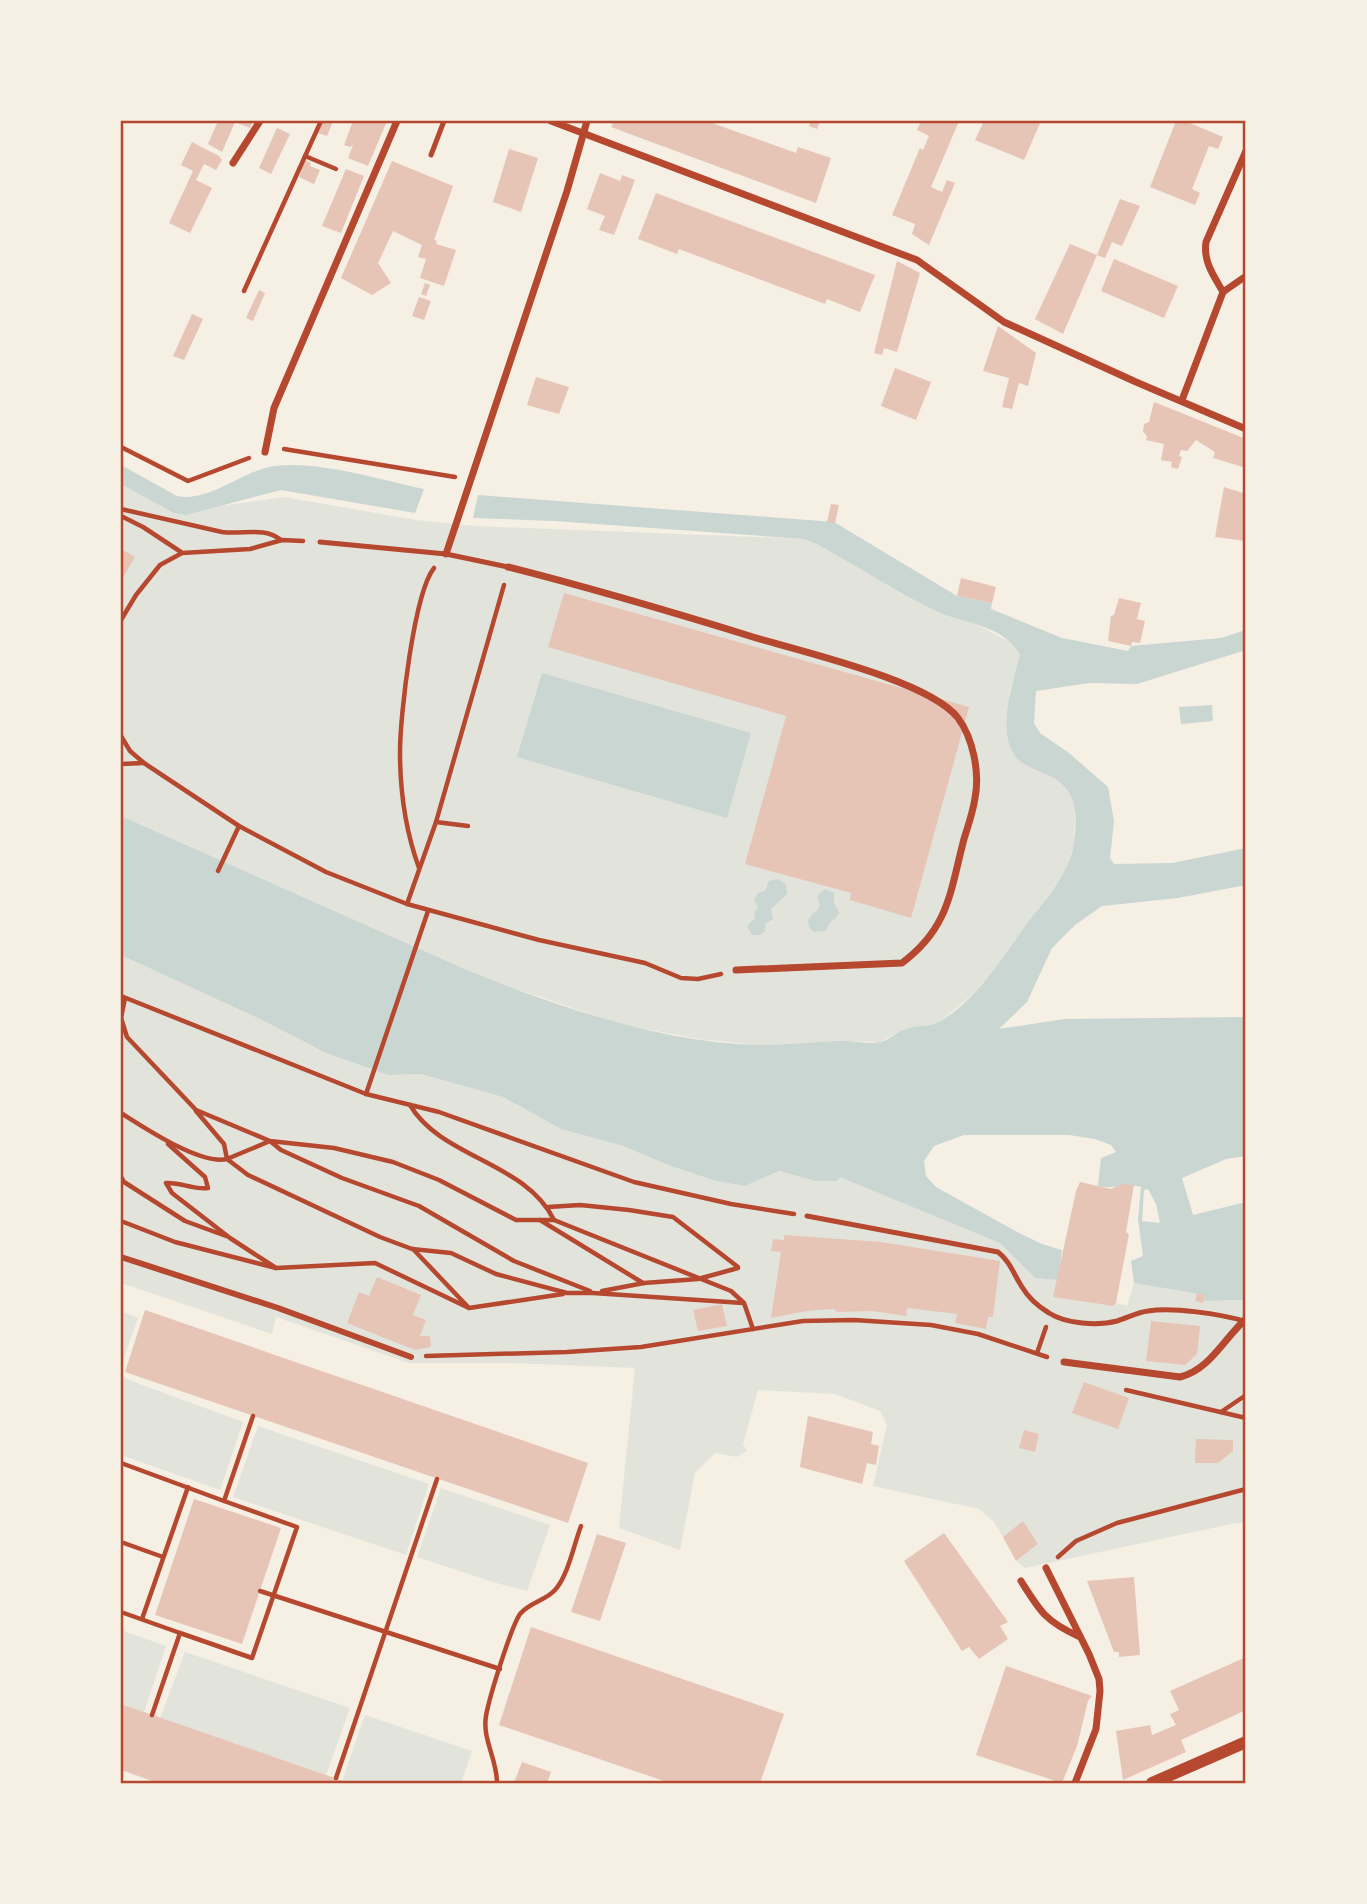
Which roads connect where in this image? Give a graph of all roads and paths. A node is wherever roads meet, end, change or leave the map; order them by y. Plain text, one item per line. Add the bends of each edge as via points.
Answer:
1 (260, 121) edge
2 (321, 121) edge
3 (397, 121) edge
4 (444, 121) edge
5 (551, 121) edge
6 (587, 121) edge
7 (583, 134) junction
8 (1246, 151) edge
9 (431, 155) dead end
10 (305, 156) junction
11 (233, 163) dead end
12 (336, 169) dead end
13 (1246, 276) edge
14 (244, 291) dead end
15 (1223, 292) junction
16 (1182, 400) junction
17 (1246, 429) edge
18 (121, 447) edge
19 (265, 452) junction
20 (470, 479) junction
21 (121, 509) edge
22 (121, 516) edge
23 (320, 542) dead end
24 (182, 553) junction
25 (446, 554) junction
26 (508, 567) junction
27 (121, 620) edge
28 (121, 736) edge
29 (144, 763) junction
30 (121, 764) edge
31 (436, 822) junction
32 (239, 826) junction
33 (468, 826) dead end
34 (419, 870) junction
35 (218, 871) dead end
36 (407, 904) junction
37 (428, 911) junction
38 (736, 971) joint
39 (123, 997) edge
40 (366, 1094) junction
41 (409, 1105) junction
42 (195, 1110) junction
43 (121, 1113) edge
44 (165, 1141) junction
45 (270, 1141) junction
46 (227, 1159) junction
47 (121, 1177) edge
48 (548, 1206) junction
49 (807, 1216) joint
50 (539, 1220) junction
51 (554, 1220) junction
52 (121, 1221) edge
53 (230, 1238) junction
54 (412, 1249) junction
55 (121, 1257) edge
56 (276, 1268) junction
57 (698, 1279) junction
58 (644, 1283) junction
59 (567, 1293) junction
60 (593, 1293) junction
61 (744, 1303) junction
62 (469, 1308) junction
63 (1051, 1314) junction
64 (1245, 1320) edge
65 (753, 1329) junction
66 (1037, 1353) junction
67 (411, 1357) joint
68 (1064, 1362) joint
69 (1124, 1389) dead end
70 (1246, 1395) edge
71 (1220, 1412) junction
72 (253, 1416) dead end
73 (1246, 1418) edge
74 (121, 1463) edge
75 (437, 1479) dead end
76 (188, 1487) junction
77 (1246, 1489) edge
78 (224, 1501) junction
79 (581, 1526) dead end
80 (121, 1542) edge
81 (163, 1557) junction
82 (1045, 1568) joint
83 (1021, 1581) dead end
84 (260, 1591) dead end
85 (274, 1596) junction
86 (121, 1612) edge
87 (142, 1619) junction
88 (384, 1632) junction
89 (180, 1633) junction
90 (1079, 1636) junction
91 (500, 1669) junction
92 (152, 1715) dead end
93 (1246, 1742) edge
94 (336, 1778) dead end
95 (497, 1783) edge
96 (1075, 1783) edge
97 (1152, 1783) edge

1 - 11 street
2 - 10 path
3 - 19 street via 274,408
4 - 9 lane
5 - 7 street
6 - 7 street
7 - 16 street via 917,260 1004,322
7 - 20 street
8 - 15 street via 1206,242 1208,264
10 - 12 path
10 - 14 path
13 - 15 street
15 - 16 street
16 - 17 street
18 - 19 path via 188,481
19 - 20 path via 276,448
20 - 25 street
21 - 24 path via 222,532 272,533 282,540 250,549
22 - 24 path
23 - 25 lane
24 - 27 path via 160,565
25 - 26 lane
25 - 34 path via 428,575 415,625 400,752 409,830
26 - 31 path
26 - 38 street via 887,677 947,707 967,733 976,797 944,915 917,952 902,963
28 - 29 path
29 - 30 path
29 - 32 path
31 - 33 path
31 - 34 path
32 - 35 path
32 - 36 path via 327,872
34 - 36 path
36 - 37 path
37 - 38 path via 645,963 681,978
37 - 40 path
39 - 40 path
39 - 42 path via 121,1018 127,1037
40 - 41 path
41 - 48 path via 430,1130 500,1169
41 - 49 path via 634,1182
42 - 45 path
42 - 46 path via 224,1144
43 - 44 path
44 - 46 path via 218,1161
44 - 53 path via 205,1177 208,1188 166,1183 172,1193
45 - 46 path
45 - 50 path via 334,1148 393,1162 516,1220
45 - 60 path via 342,1178 419,1206 514,1261
46 - 54 path via 248,1175 329,1215
47 - 53 path via 184,1221
48 - 51 path
48 - 57 path via 580,1205 673,1217 738,1268
49 - 63 lane via 998,1252 1023,1290
50 - 51 path
50 - 58 path
51 - 57 path
52 - 56 path via 175,1242
53 - 56 path
54 - 59 path via 450,1253 496,1274
54 - 62 path
55 - 67 street
56 - 62 path via 375,1263
57 - 58 path
57 - 61 path via 731,1291
58 - 60 path
59 - 60 path
59 - 62 path
60 - 61 path
61 - 65 path
63 - 64 lane via 1094,1323 1147,1311
63 - 66 path
64 - 68 street via 1200,1367 1180,1377
65 - 66 path via 803,1321 891,1321 978,1334
65 - 67 path via 641,1347
66 - 68 path
69 - 71 path
70 - 71 path
71 - 73 path
72 - 78 path
74 - 76 path
75 - 88 path
76 - 78 path
76 - 81 path
77 - 82 path via 1117,1523 1076,1541
78 - 85 path via 297,1527
79 - 91 path via 561,1581 553,1593 531,1603 519,1616
80 - 81 path
81 - 87 path
82 - 90 street
83 - 90 street via 1040,1612 1056,1626
84 - 85 path
85 - 88 path
85 - 89 path via 252,1658
86 - 87 path
87 - 89 path
88 - 91 path
88 - 94 path
89 - 92 path
90 - 96 street via 1099,1679 1100,1707
91 - 95 path via 485,1717
93 - 97 street

